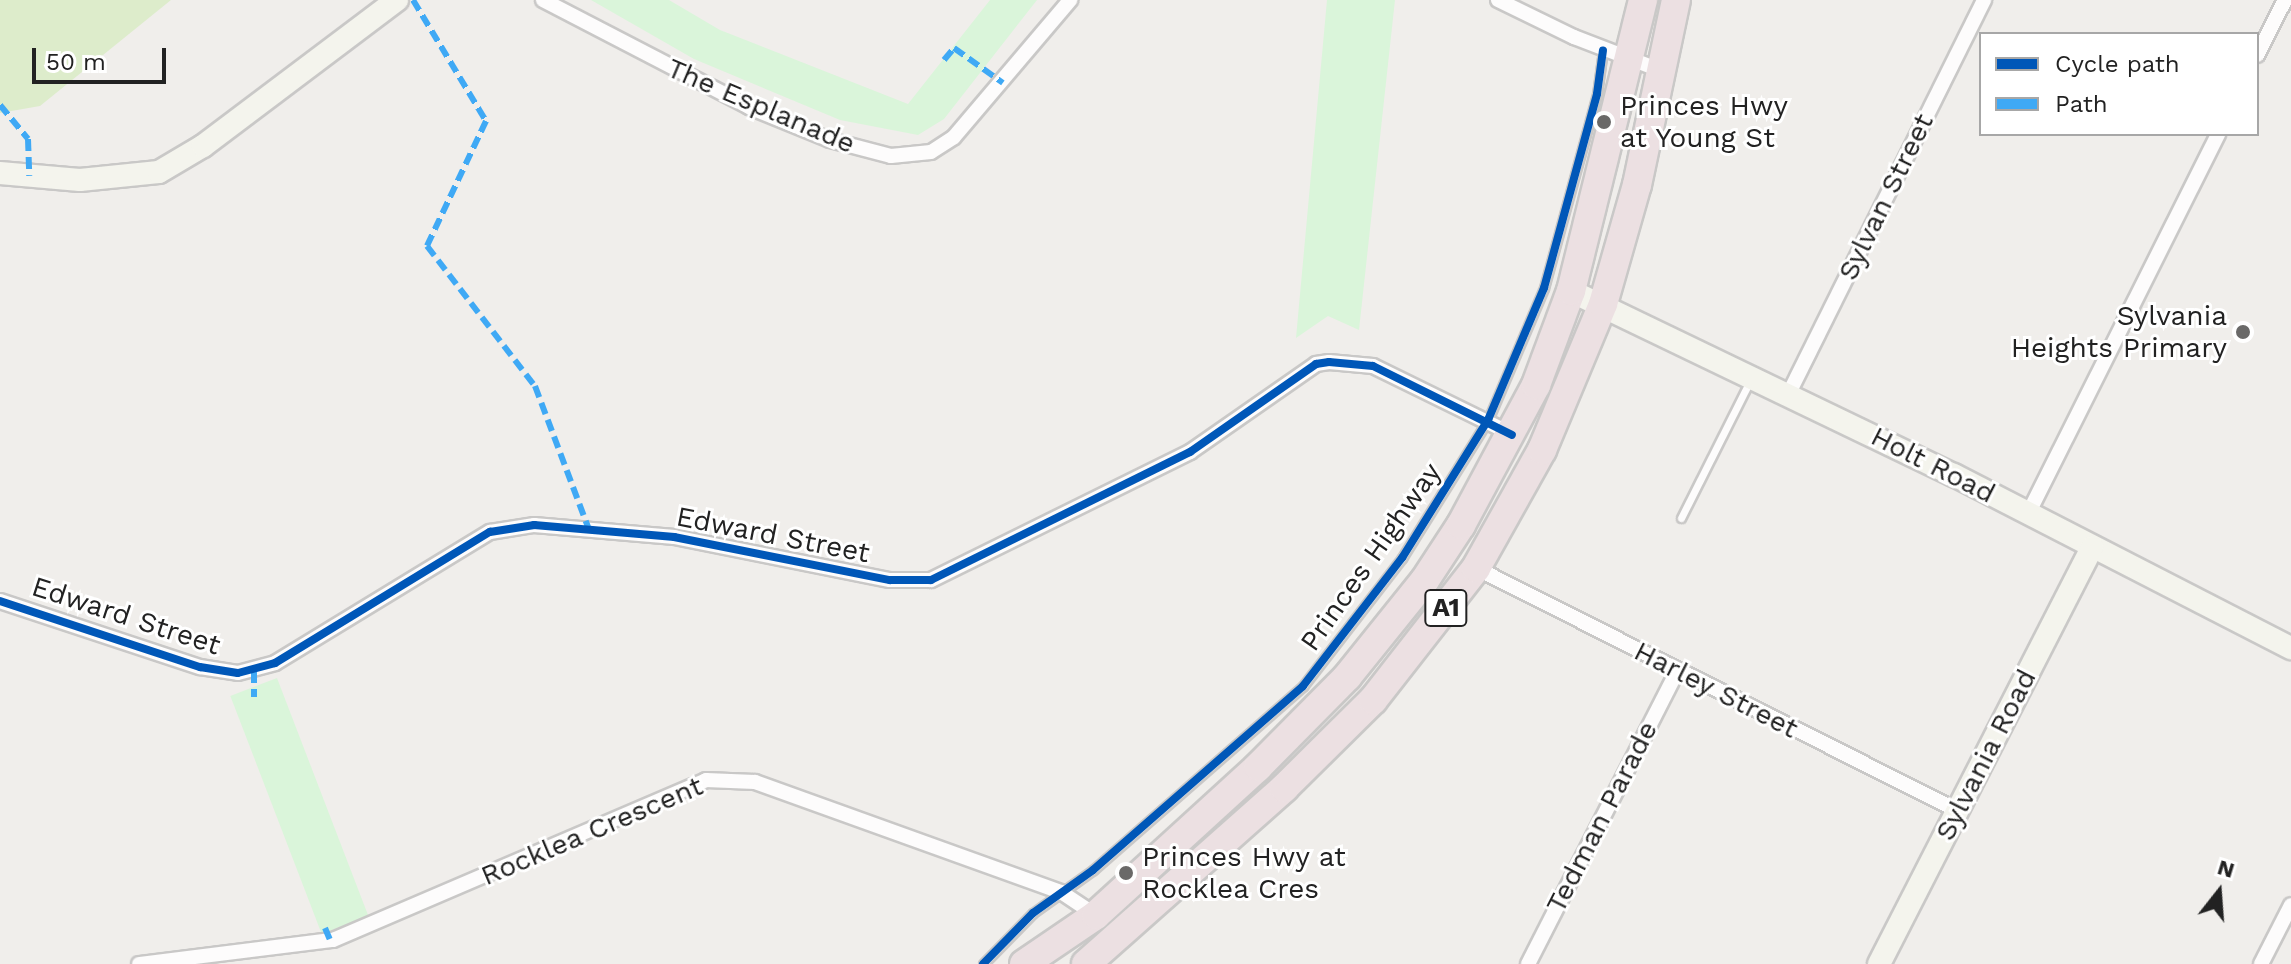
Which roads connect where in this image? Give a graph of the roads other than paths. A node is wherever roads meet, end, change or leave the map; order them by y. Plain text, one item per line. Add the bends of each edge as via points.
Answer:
1 (397, 0) edge
2 (543, 0) edge
3 (1070, 0) edge
4 (1498, 0) edge
5 (1643, 0) edge
6 (1676, 0) edge
7 (1984, 0) edge
8 (2285, 0) edge
9 (1603, 50) junction
10 (2259, 51) edge
11 (1629, 60) junction
12 (1663, 71) junction
13 (2217, 136) edge
14 (0, 173) edge
15 (1571, 291) junction
16 (1603, 304) junction
17 (1751, 379) junction
18 (1789, 393) junction
19 (1488, 420) junction
20 (1512, 435) junction
21 (2028, 514) junction
22 (1681, 518) dead end
23 (2092, 547) junction
24 (1476, 568) junction
25 (0, 601) edge
26 (2291, 648) edge
27 (1677, 671) junction
28 (1958, 811) junction
29 (1061, 892) junction
30 (2291, 905) edge
31 (1096, 915) junction
32 (1118, 940) junction
33 (139, 964) edge
34 (983, 964) edge
35 (1024, 964) edge
36 (1086, 964) edge
37 (1528, 964) edge
38 (1879, 964) edge
39 (2261, 964) edge

1 - 14 street via 203,146 159,172 80,180
2 - 3 street, The Esplanade via 749,107 830,140 902,156 931,152 954,137
4 - 9 street
5 - 11 highway, Princes Highway / A1
6 - 12 highway, A1
7 - 18 street, Sylvan Street
8 - 10 street
9 - 11 street
9 - 19 lane, Princes Highway via 1597,94 1555,254
11 - 12 street
11 - 15 highway, Princes Highway / A1
12 - 16 highway, A1
13 - 21 street
15 - 16 street, Holt Road
15 - 20 highway, Princes Highway / A1
16 - 17 street, Holt Road
16 - 24 highway, A1 via 1542,450
17 - 18 street, Holt Road
17 - 22 lane
18 - 21 street, Holt Road
19 - 20 street, Edward Street
19 - 25 street, Edward Street via 1373,366 1316,364 1190,452 931,580 890,580 674,537 534,525 490,532 275,663 238,673 200,667
19 - 29 lane, Princes Highway via 1411,546 1328,660 1093,870
20 - 31 highway, Princes Highway / A1 via 1425,580 1347,677 1258,767
21 - 23 street, Holt Road
23 - 26 street, Holt Road
23 - 28 street, Sylvania Road
24 - 27 street, Harley Street
24 - 32 highway, A1 via 1373,700
27 - 28 street, Harley Street
27 - 37 street, Tedman Parade
28 - 38 street, Sylvania Road
29 - 31 street, Rocklea Crescent
29 - 33 street, Rocklea Crescent via 755,782 706,780 333,940
29 - 34 lane, Princes Highway
30 - 39 street
31 - 32 street, Rocklea Crescent
31 - 35 highway, Princes Highway / A1
32 - 36 highway, A1

